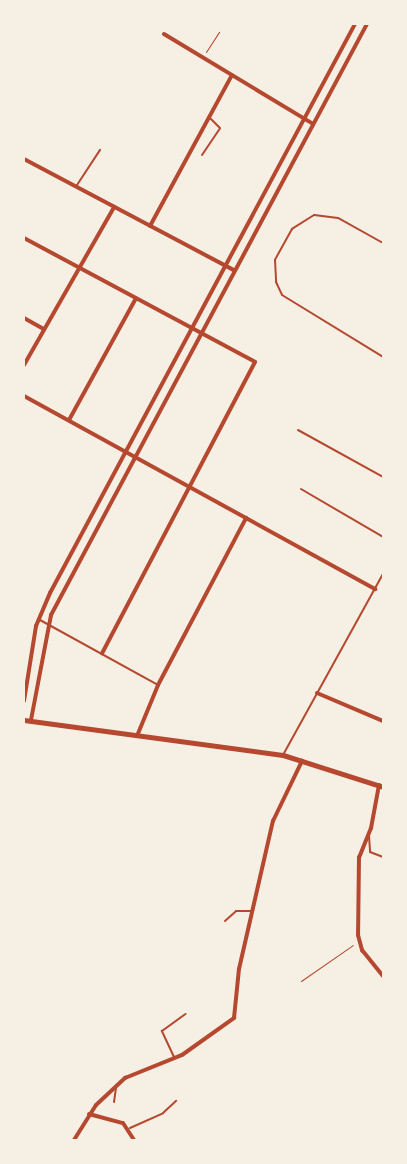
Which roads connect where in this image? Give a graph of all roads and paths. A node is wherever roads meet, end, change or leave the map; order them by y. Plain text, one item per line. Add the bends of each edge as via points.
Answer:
1 (355, 24) edge
2 (367, 24) edge
3 (219, 32) dead end
4 (164, 34) dead end
5 (202, 58) junction
6 (336, 58) junction
7 (345, 64) junction
8 (231, 77) junction
9 (209, 117) junction
10 (304, 119) junction
11 (313, 124) junction
12 (100, 150) dead end
13 (202, 155) dead end
14 (24, 160) edge
15 (76, 187) junction
16 (114, 206) junction
17 (150, 226) junction
18 (24, 238) edge
19 (383, 243) edge
20 (225, 266) junction
21 (79, 268) junction
22 (234, 270) junction
23 (136, 298) junction
24 (24, 318) edge
25 (191, 327) junction
26 (44, 329) junction
27 (201, 332) junction
28 (383, 357) edge
29 (24, 365) edge
30 (24, 396) edge
31 (69, 420) junction
32 (298, 430) dead end
33 (124, 451) junction
34 (134, 456) junction
35 (383, 477) edge
36 (188, 486) junction
37 (301, 489) dead end
38 (95, 507) junction
39 (104, 512) junction
40 (246, 518) junction
41 (383, 537) edge
42 (383, 574) edge
43 (375, 589) junction
44 (38, 619) junction
45 (48, 623) junction
46 (102, 654) junction
47 (158, 685) junction
48 (317, 693) junction
49 (24, 701) edge
50 (24, 720) edge
51 (31, 720) junction
52 (383, 721) edge
53 (137, 736) junction
54 (283, 755) junction
55 (302, 761) junction
56 (381, 786) edge
57 (369, 836) junction
58 (383, 857) edge
59 (252, 911) junction
60 (225, 921) dead end
61 (359, 943) junction
62 (383, 976) edge
63 (301, 982) dead end
64 (185, 1014) dead end
65 (174, 1058) junction
66 (116, 1085) junction
67 (176, 1101) dead end
68 (114, 1102) dead end
69 (89, 1114) junction
70 (130, 1128) junction
71 (74, 1140) edge
72 (134, 1140) edge

1 - 6 street
2 - 7 street
3 - 5 path
4 - 5 street
5 - 8 street
6 - 7 street
6 - 10 street
7 - 11 street
8 - 9 street
8 - 10 street
9 - 13 lane via 220,128
9 - 17 street
10 - 11 street
10 - 20 street
11 - 22 street
12 - 15 lane
14 - 15 street
15 - 16 street
16 - 17 street
16 - 21 street
17 - 20 street
18 - 21 street
19 - 28 lane via 338,218 314,215 292,229 275,268 276,282 288,300
20 - 22 street
20 - 25 street
21 - 23 street
21 - 26 street
22 - 27 street
23 - 25 street
23 - 31 street
24 - 26 street
25 - 27 street
25 - 33 street
26 - 29 street
27 - 34 street
27 - 36 street via 252,359 256,368
30 - 31 street
31 - 33 street
32 - 35 lane
33 - 34 street
33 - 38 street
34 - 36 street
34 - 39 street
36 - 40 street
36 - 46 street
37 - 41 lane
38 - 39 street
38 - 44 street
39 - 45 street
40 - 43 street
40 - 47 street
42 - 43 lane
43 - 48 lane
44 - 45 lane
44 - 49 street
45 - 46 lane
45 - 51 street
46 - 47 lane
47 - 53 street
48 - 52 street
48 - 54 lane
50 - 51 street
51 - 53 street
53 - 54 street
54 - 55 street
55 - 56 street
55 - 59 street via 277,808
56 - 57 street
57 - 58 lane via 370,852
57 - 61 street via 359,858
59 - 60 lane via 240,909
59 - 65 street via 234,1018
61 - 62 street
61 - 63 path
64 - 65 lane via 162,1031
65 - 66 street via 135,1073
66 - 68 lane
66 - 69 street
67 - 70 lane via 163,1113
69 - 70 street
69 - 71 street
70 - 72 street

